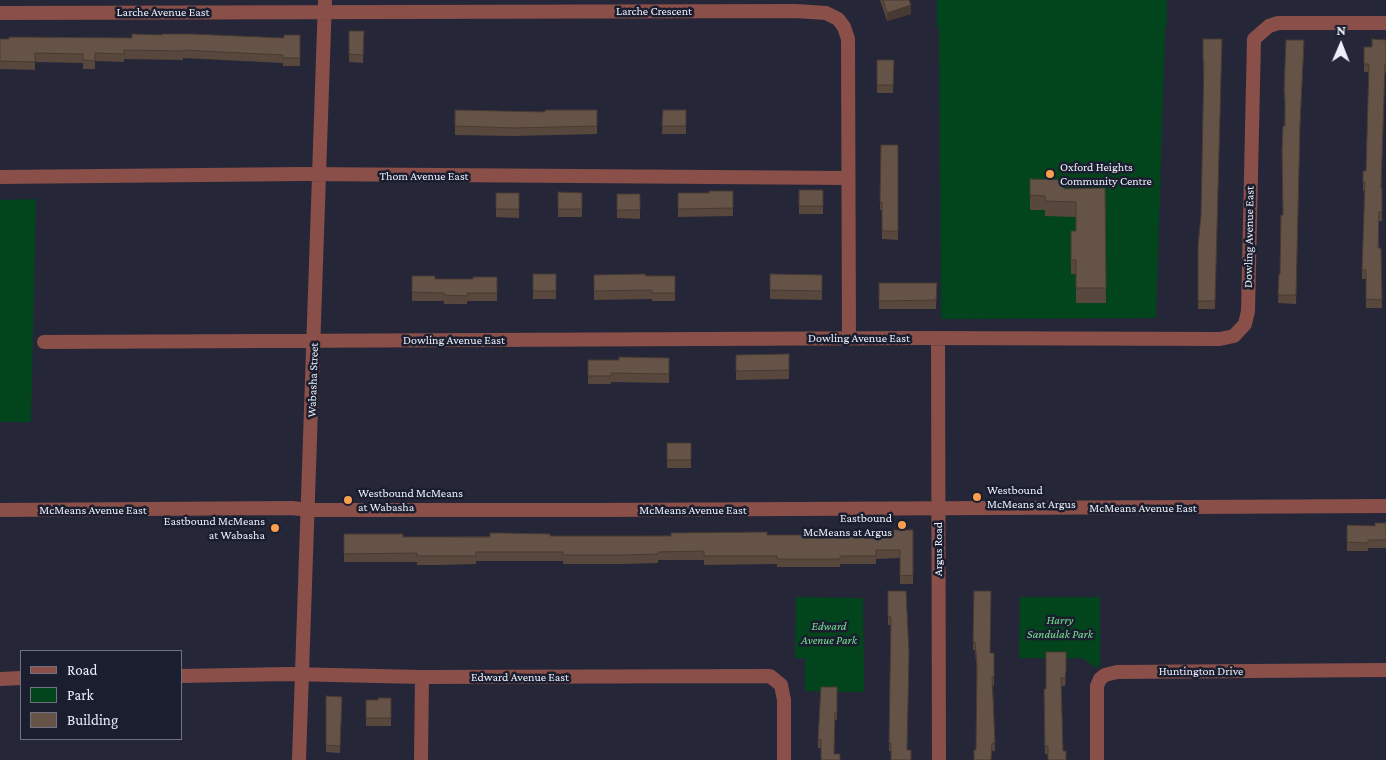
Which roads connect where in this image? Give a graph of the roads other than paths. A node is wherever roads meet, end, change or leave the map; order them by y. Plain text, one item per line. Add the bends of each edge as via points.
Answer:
1 (325, 7) edge
2 (0, 13) edge
3 (1386, 23) edge
4 (320, 175) junction
5 (0, 177) edge
6 (847, 178) junction
7 (938, 338) junction
8 (849, 339) junction
9 (314, 341) junction
10 (44, 342) dead end
11 (1386, 506) edge
12 (938, 509) junction
13 (0, 510) edge
14 (308, 510) junction
15 (1386, 670) edge
16 (302, 675) junction
17 (182, 676) edge
18 (20, 678) edge
19 (422, 678) junction
20 (0, 679) edge
21 (299, 760) edge
22 (421, 760) edge
23 (784, 760) edge
24 (939, 760) edge
25 (1097, 760) edge

1 - 2 street, Larche Avenue East via 308,12
1 - 4 street, Wabasha Street
1 - 6 street, Larche Crescent via 826,13 838,18 848,39
3 - 7 street, Dowling Avenue East via 1278,23 1254,39 1248,311 1245,324 1234,336 1220,339
4 - 5 street, Thom Avenue East
4 - 6 street, Thom Avenue East
4 - 9 street, Wabasha Street
6 - 8 street, Larche Crescent
7 - 8 street, Dowling Avenue East
7 - 12 street, Argus Road
8 - 9 street, Dowling Avenue East
9 - 10 street, Dowling Avenue East
9 - 14 street, Wabasha Street
11 - 12 street, McMeans Avenue East
12 - 14 street, McMeans Avenue East
12 - 24 street, Argus Road
13 - 14 street, McMeans Avenue East
14 - 16 street, Wabasha Street
15 - 25 street, Huntington Drive via 1105,674 1097,686
16 - 17 street, Edward Avenue East
16 - 19 street, Edward Avenue East
16 - 21 street, Wabasha Street
18 - 20 street
19 - 22 street
19 - 23 street, Edward Avenue East via 770,676 781,685 784,700

